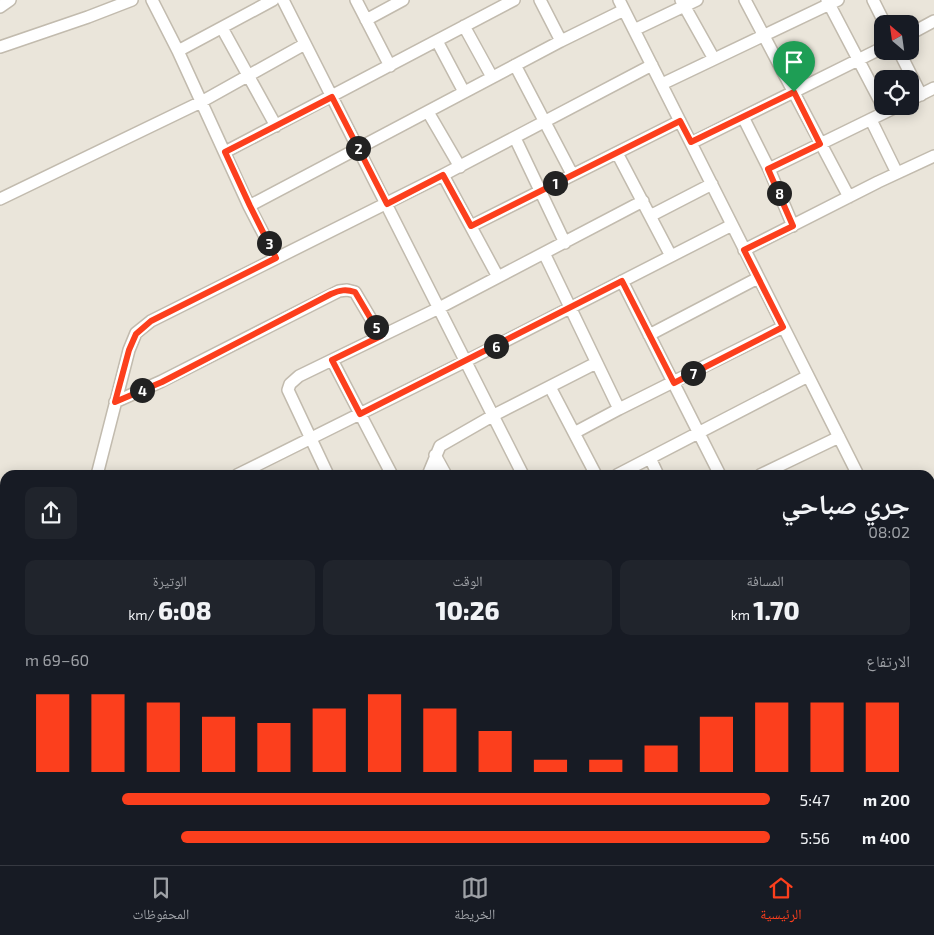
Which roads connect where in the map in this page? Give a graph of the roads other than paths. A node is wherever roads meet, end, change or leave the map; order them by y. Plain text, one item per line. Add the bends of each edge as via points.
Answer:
1 (10, 0) edge
2 (132, 0) edge
3 (152, 0) edge
4 (273, 0) edge
5 (283, 0) edge
6 (356, 0) edge
7 (404, 0) edge
8 (514, 0) edge
9 (540, 0) edge
10 (697, 0) edge
11 (745, 0) edge
12 (874, 0) edge
13 (831, 1) edge
14 (683, 3) edge
15 (622, 5) edge
16 (0, 7) edge
17 (881, 15) edge
18 (366, 20) junction
19 (934, 21) edge
20 (464, 26) junction
21 (222, 28) junction
22 (919, 29) edge
23 (634, 30) junction
24 (764, 35) junction
25 (437, 41) junction
26 (561, 41) junction
27 (305, 44) junction
28 (0, 46) edge
29 (178, 51) junction
30 (874, 52) edge
31 (714, 59) junction
32 (859, 60) junction
33 (904, 60) edge
34 (516, 65) junction
35 (390, 66) junction
36 (652, 66) junction
37 (248, 76) junction
38 (492, 77) junction
39 (662, 84) junction
40 (934, 88) edge
41 (874, 89) edge
42 (464, 92) junction
43 (794, 92) junction
44 (921, 95) joint
45 (332, 97) junction
46 (201, 102) junction
47 (428, 112) junction
48 (876, 115) edge
49 (743, 117) junction
50 (871, 120) junction
51 (680, 121) junction
52 (544, 122) junction
53 (276, 126) junction
54 (514, 138) junction
55 (691, 142) junction
56 (820, 144) junction
57 (358, 149) junction
58 (225, 152) junction
59 (617, 153) junction
60 (934, 156) edge
61 (460, 166) junction
62 (768, 169) junction
63 (896, 173) junction
64 (572, 174) junction
65 (443, 175) junction
66 (712, 184) junction
67 (541, 190) junction
68 (850, 198) junction
69 (0, 199) edge
70 (643, 202) junction
71 (387, 204) junction
72 (250, 206) junction
73 (650, 216) junction
74 (732, 225) junction
75 (471, 226) junction
76 (793, 226) junction
77 (566, 242) junction
78 (744, 250) junction
79 (544, 253) junction
80 (671, 256) junction
81 (276, 258) junction
82 (498, 277) junction
83 (758, 278) junction
84 (622, 281) junction
85 (570, 307) junction
86 (439, 308) junction
87 (783, 327) junction
88 (649, 335) junction
89 (381, 336) junction
90 (332, 360) junction
91 (466, 361) junction
92 (596, 364) junction
93 (808, 376) junction
94 (674, 383) junction
95 (550, 386) junction
96 (115, 402) junction
97 (619, 409) junction
98 (360, 414) junction
99 (494, 415) junction
100 (574, 433) junction
101 (699, 433) junction
102 (839, 437) junction
103 (310, 439) junction
104 (436, 455) junction
105 (650, 458) junction
106 (98, 470) edge
107 (247, 470) edge
108 (326, 470) edge
109 (389, 470) edge
110 (430, 470) edge
111 (444, 470) edge
112 (521, 470) edge
113 (593, 470) edge
114 (627, 470) edge
115 (656, 470) edge
116 (718, 470) edge
117 (770, 470) edge
118 (856, 470) edge

1 - 16 street
2 - 28 street via 88,18
3 - 29 street
4 - 21 street
5 - 27 street
6 - 18 street
7 - 18 street
8 - 20 street
9 - 26 street
10 - 14 street
11 - 24 street
12 - 17 street
13 - 24 street
13 - 32 street
14 - 23 street
14 - 31 street
15 - 23 street
15 - 26 street
18 - 35 street
19 - 22 street
20 - 25 street
20 - 38 street
21 - 29 street
21 - 37 street
23 - 36 street
24 - 31 street
24 - 43 street
25 - 35 street
25 - 42 street
26 - 34 street
27 - 37 street
27 - 45 street
29 - 46 street
30 - 32 street
31 - 39 street
32 - 41 street
32 - 43 street
33 - 44 street
34 - 38 street
34 - 52 street
35 - 45 street
36 - 39 street
36 - 52 street
37 - 46 street
37 - 53 street
38 - 42 street
39 - 51 street
40 - 44 street
42 - 47 street
43 - 49 street
43 - 56 street
45 - 53 street
45 - 57 street
46 - 58 street
46 - 69 street
47 - 57 street
47 - 61 street
48 - 50 street
49 - 55 street
49 - 62 street
50 - 56 street
50 - 63 street
51 - 55 street
51 - 59 street
52 - 54 street
52 - 64 street
53 - 58 street
54 - 61 street
54 - 67 street
55 - 66 street
56 - 62 street
56 - 68 street
57 - 71 street
57 - 72 street
58 - 72 street
59 - 64 street
59 - 70 street
60 - 63 street
61 - 65 street
62 - 76 street
63 - 68 street
64 - 67 street
65 - 71 street
65 - 75 street
66 - 73 street
66 - 74 street
67 - 75 street
67 - 77 street
68 - 76 street
70 - 73 street
70 - 77 street
71 - 81 street
71 - 86 street
72 - 81 street
73 - 80 street
74 - 78 street
74 - 80 street
75 - 82 street
76 - 78 street
77 - 79 street
78 - 83 street
79 - 82 street
79 - 85 street
80 - 84 street
81 - 96 street via 151,321 136,334
82 - 86 street
83 - 87 street
83 - 88 street
84 - 85 street
84 - 88 street
85 - 91 street
85 - 92 street
86 - 89 street
86 - 91 street
87 - 93 street
87 - 94 street
88 - 94 street
89 - 90 street
89 - 96 street via 355,292 338,291 162,382
90 - 98 street
90 - 103 street via 299,376 288,390
91 - 98 street
91 - 99 street
92 - 95 street
92 - 97 street
93 - 101 street
93 - 102 street
94 - 97 street
94 - 101 street
95 - 99 street
95 - 100 street
96 - 106 street
97 - 100 street
98 - 103 street
98 - 109 street
99 - 104 street via 440,446
99 - 112 street
100 - 113 street
101 - 105 street
101 - 116 street
102 - 117 street
102 - 118 street
103 - 107 street
103 - 108 street
104 - 110 street
104 - 111 street
105 - 114 street
105 - 115 street

